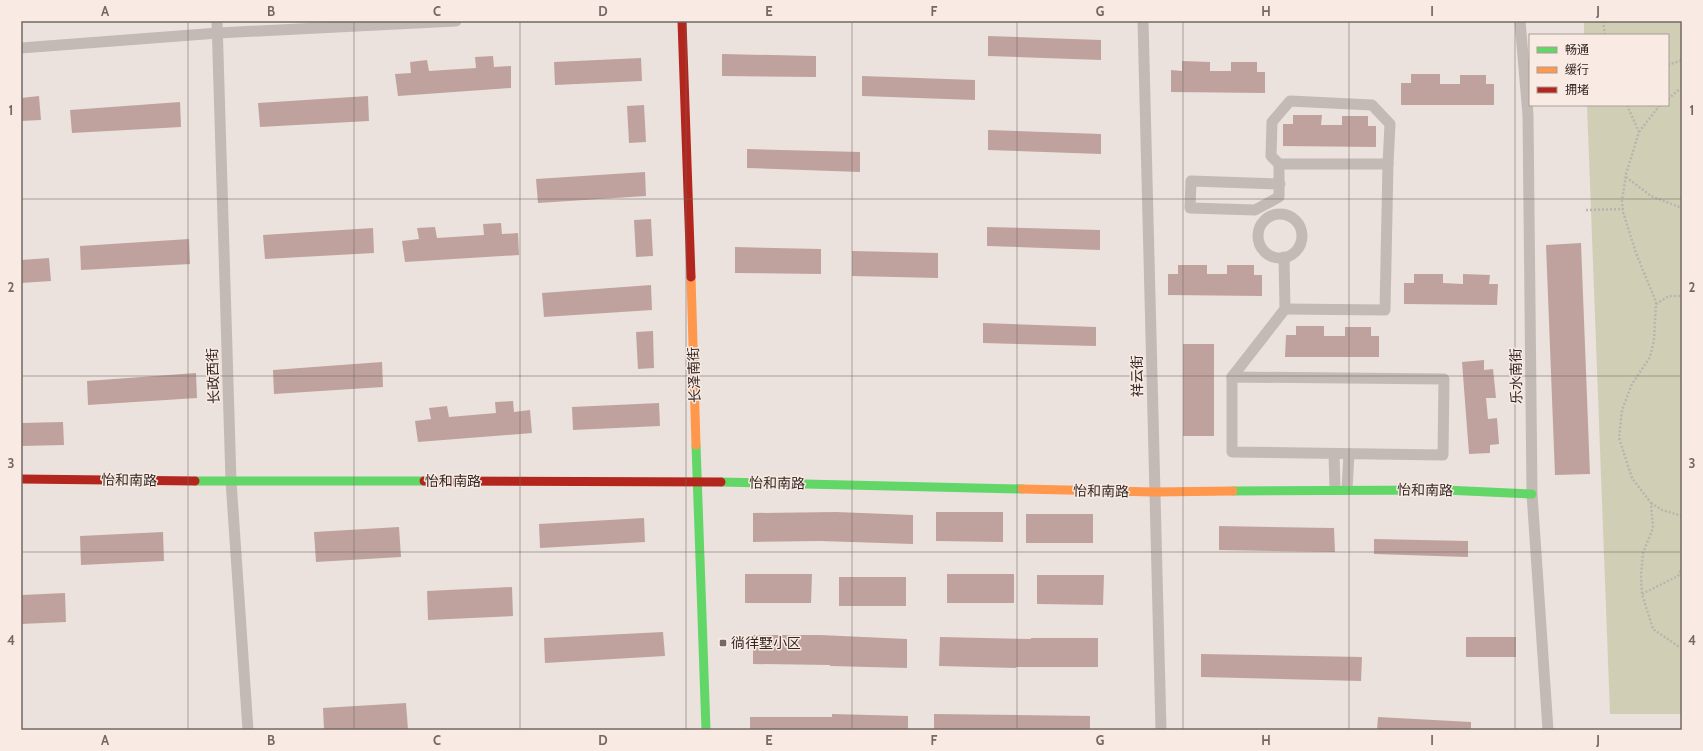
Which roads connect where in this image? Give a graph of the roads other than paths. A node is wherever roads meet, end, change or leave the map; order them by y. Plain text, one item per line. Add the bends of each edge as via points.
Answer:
1 (217, 21) edge
2 (456, 21) edge
3 (682, 21) edge
4 (1143, 21) edge
5 (1520, 21) edge
6 (218, 33) junction
7 (21, 48) edge
8 (1280, 164) junction
9 (1388, 164) junction
10 (1280, 184) junction
11 (1269, 203) junction
12 (1275, 214) junction
13 (1284, 258) junction
14 (1285, 309) junction
15 (1232, 377) junction
16 (1334, 454) junction
17 (1349, 454) junction
18 (21, 479) edge
19 (231, 481) junction
20 (698, 481) junction
21 (1335, 489) junction
22 (1347, 489) junction
23 (1154, 492) junction
24 (1532, 494) junction
25 (248, 730) edge
26 (706, 730) edge
27 (1161, 730) edge
28 (1548, 730) edge

1 - 6 street, 长政西街
2 - 6 street
3 - 20 street, 长泽南街
4 - 23 street, 祥云街
5 - 24 street, 乐水南街 via 1528,115
6 - 7 street
6 - 19 street, 长政西街
8 - 9 street
8 - 9 street via 1271,156 1272,122 1290,101 1372,105 1390,124
8 - 10 street
9 - 14 street via 1385,310
10 - 11 street via 1279,197
10 - 11 street via 1191,181 1190,208 1255,210
11 - 12 street
12 - 13 street via 1263,222 1258,241 1271,256
12 - 13 street via 1290,217 1300,228 1302,236 1297,250
13 - 14 street
14 - 15 street
15 - 16 street via 1232,452
15 - 17 street via 1444,379 1443,455
16 - 17 street
16 - 21 street
17 - 22 street
18 - 19 street, 怡和南路
19 - 20 street, 怡和南路
19 - 25 street, 长政西街
20 - 23 street, 怡和南路
20 - 26 street, 长泽南街
21 - 22 street, 怡和南路
21 - 23 street, 怡和南路
22 - 24 street, 怡和南路
23 - 27 street, 祥云街
24 - 28 street, 乐水南街

